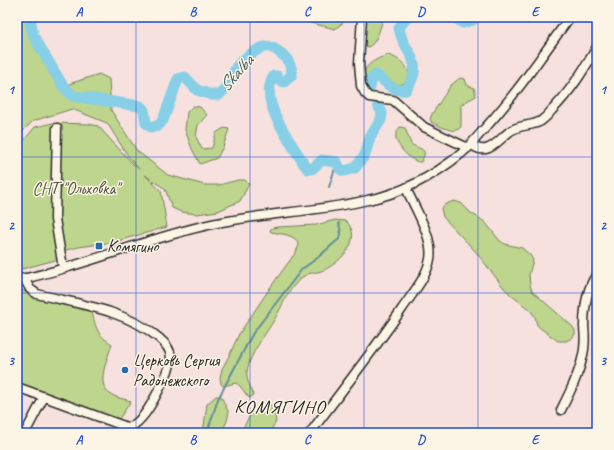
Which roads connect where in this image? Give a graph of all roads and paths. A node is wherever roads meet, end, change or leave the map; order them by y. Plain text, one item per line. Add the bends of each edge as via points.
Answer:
1 (362, 17) edge
2 (570, 17) edge
3 (597, 47) edge
4 (57, 128) dead end
5 (469, 146) junction
6 (406, 188) junction
7 (63, 268) junction
8 (597, 274) edge
9 (21, 279) edge
10 (17, 387) edge
11 (44, 397) junction
12 (561, 410) dead end
13 (128, 428) junction
14 (25, 433) edge
15 (119, 433) edge
16 (310, 433) edge

1 - 5 street via 359,63 361,86 365,93 369,97 393,100 424,127
2 - 5 street via 500,112
3 - 5 street via 569,92 540,121 516,127 486,149
4 - 7 street via 55,219
5 - 6 street via 448,164
6 - 7 street via 344,205 212,224
6 - 16 street via 428,238 431,258 429,265 390,326
7 - 9 street
8 - 12 street via 588,291 585,306 584,354 576,379
9 - 13 street via 37,294 111,312 143,326 166,346 171,357 168,374 143,415 136,424
10 - 11 street
11 - 13 street
11 - 14 street
13 - 15 street

